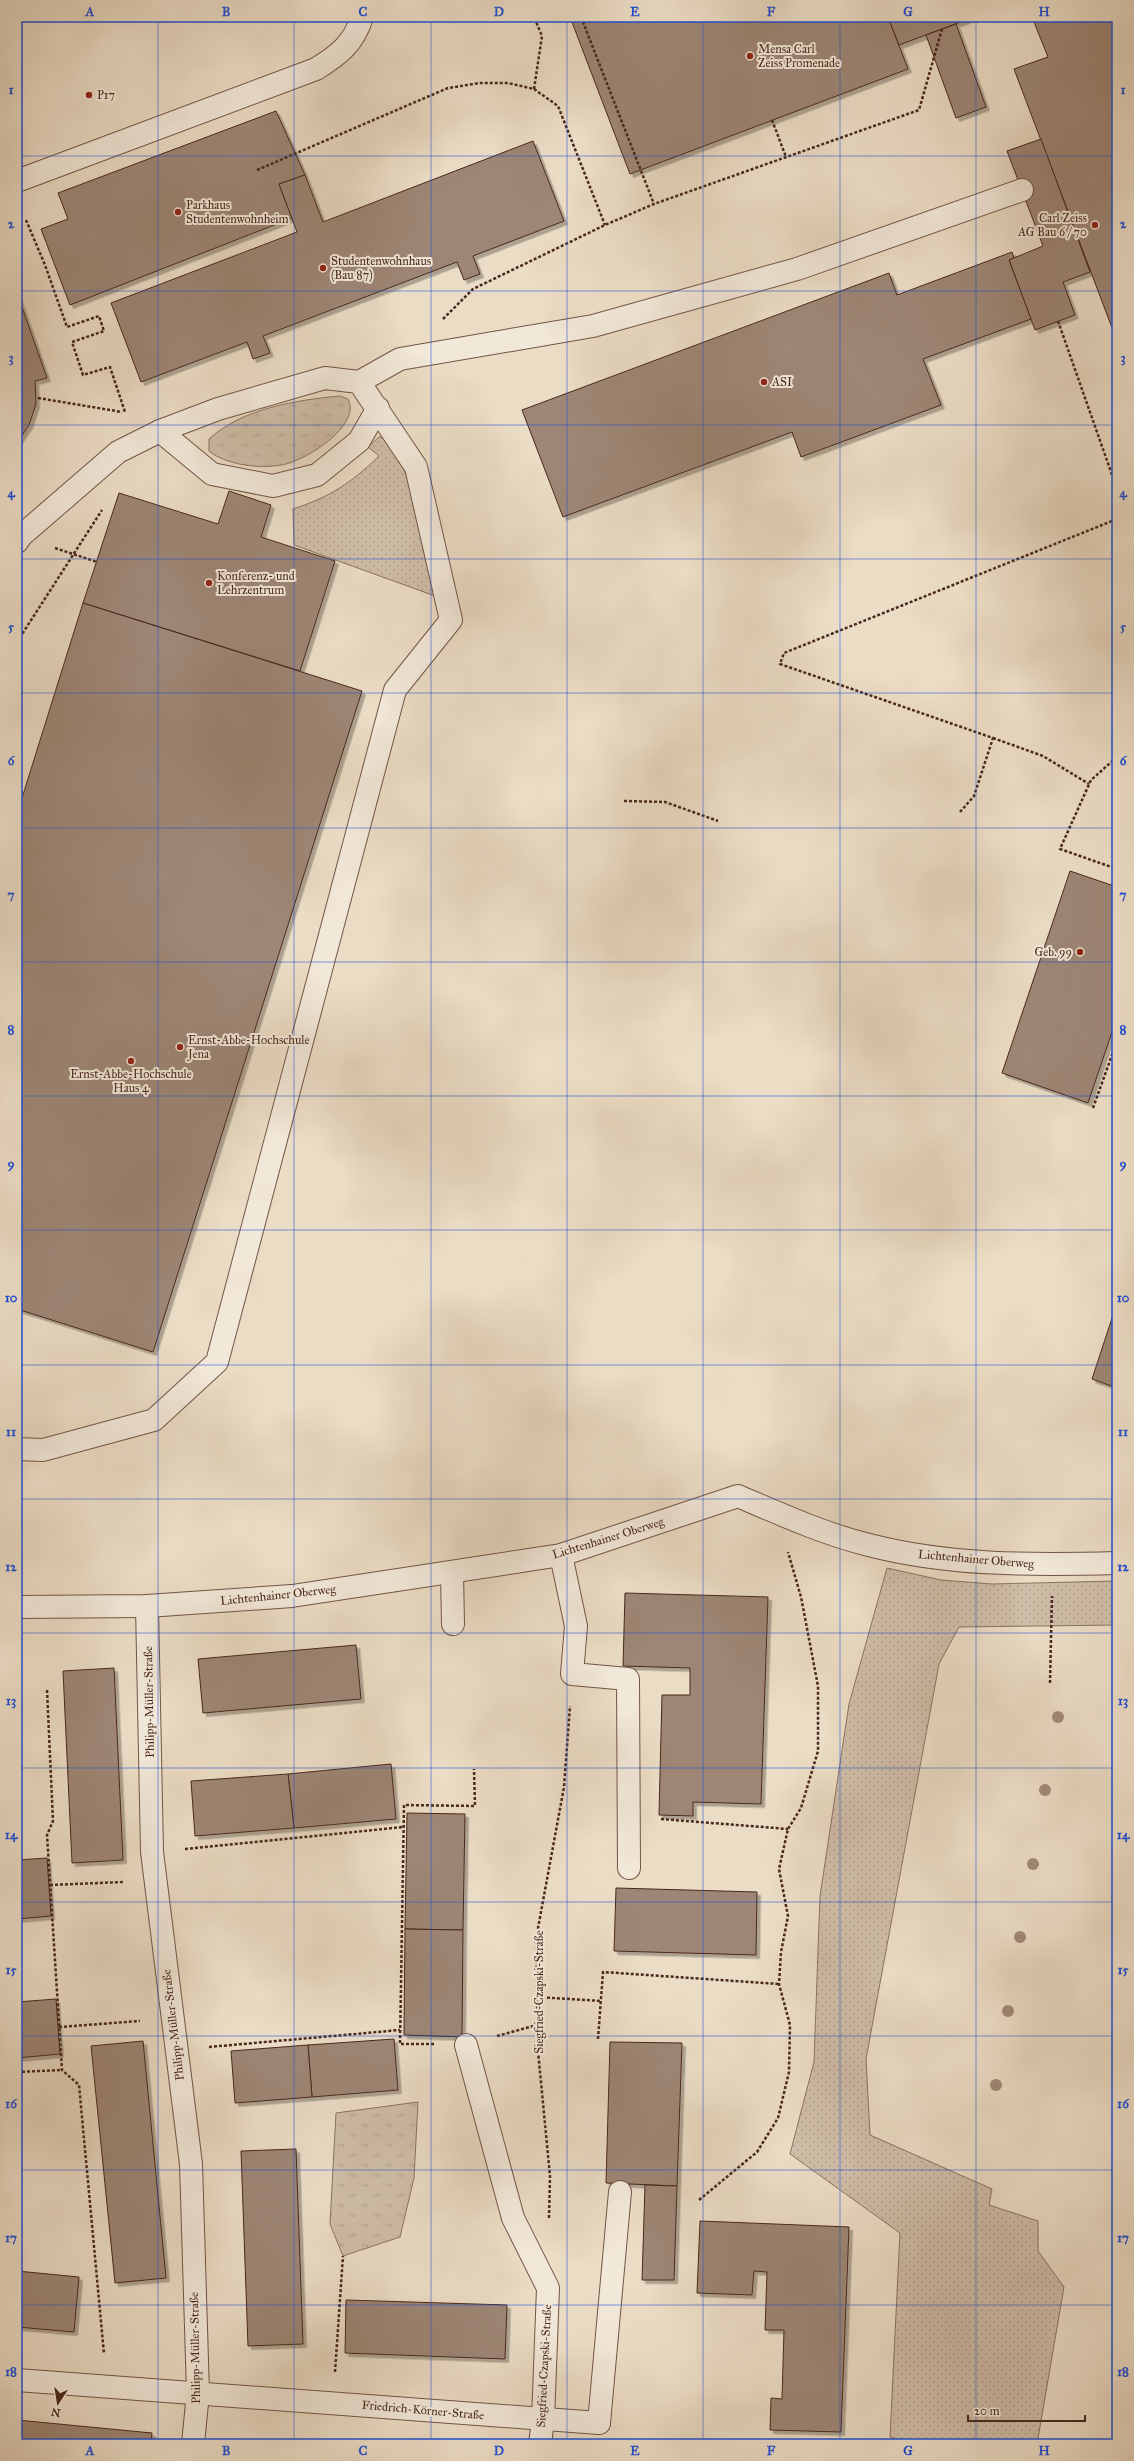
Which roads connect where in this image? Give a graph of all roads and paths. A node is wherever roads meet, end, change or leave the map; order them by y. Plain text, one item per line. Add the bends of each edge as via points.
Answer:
1 (362, 17) edge
2 (534, 17) edge
3 (581, 17) edge
4 (942, 29) dead end
5 (534, 89) junction
6 (772, 120) dead end
7 (786, 157) junction
8 (257, 170) dead end
9 (17, 181) edge
10 (1022, 190) dead end
11 (654, 204) junction
12 (26, 220) dead end
13 (605, 225) junction
14 (1058, 321) dead end
15 (439, 322) dead end
16 (359, 382) junction
17 (38, 398) dead end
18 (378, 408) junction
19 (125, 413) junction
20 (160, 431) junction
21 (1117, 489) edge
22 (103, 508) dead end
23 (1117, 519) edge
24 (19, 539) edge
25 (74, 554) junction
26 (97, 562) dead end
27 (17, 642) edge
28 (993, 738) junction
29 (1117, 757) edge
30 (1089, 784) junction
31 (624, 801) dead end
32 (960, 812) dead end
33 (718, 821) dead end
34 (1117, 869) edge
35 (1117, 1041) edge
36 (1093, 1108) dead end
37 (17, 1449) edge
38 (778, 1513) junction
39 (562, 1554) junction
40 (1117, 1563) edge
41 (452, 1572) junction
42 (1052, 1591) dead end
43 (147, 1606) junction
44 (17, 1607) edge
45 (453, 1624) dead end
46 (572, 1674) junction
47 (1050, 1683) dead end
48 (47, 1690) dead end
49 (474, 1769) dead end
50 (629, 1816) junction
51 (403, 1827) junction
52 (788, 1829) junction
53 (152, 1852) junction
54 (629, 1868) dead end
55 (156, 1881) junction
56 (50, 1885) junction
57 (779, 1984) junction
58 (537, 1997) junction
59 (601, 2001) junction
60 (173, 2018) junction
61 (537, 2025) junction
62 (59, 2027) junction
63 (400, 2030) junction
64 (598, 2039) dead end
65 (466, 2045) junction
66 (176, 2050) junction
67 (62, 2070) junction
68 (17, 2072) edge
69 (620, 2192) dead end
70 (699, 2200) dead end
71 (549, 2224) dead end
72 (343, 2256) dead end
73 (17, 2380) edge
74 (107, 2387) junction
75 (198, 2393) junction
76 (333, 2403) junction
77 (543, 2420) junction
78 (193, 2444) edge
79 (540, 2444) edge

1 - 9 street via 358,30 340,55 316,69
2 - 5 path via 542,36
3 - 11 path
4 - 7 path via 919,110
5 - 8 path via 508,83 480,83 448,88
5 - 13 path via 558,106
6 - 7 path
7 - 11 path
10 - 16 street via 797,269 593,326 400,359
11 - 13 path
12 - 19 path via 67,327 99,316 104,331 72,342 83,375 110,367
13 - 15 path via 473,289
14 - 21 path
16 - 18 street
16 - 20 street via 325,378 218,409
17 - 19 path
18 - 20 street via 359,441 317,475 273,486 212,474
18 - 37 street via 416,468 451,620 395,690 217,1362 154,1420 43,1450
19 - 20 path
20 - 24 street via 118,452
22 - 25 path
23 - 28 path via 784,653 780,664
24 - 25 path
25 - 26 path
25 - 27 path
28 - 30 path via 1043,756
28 - 32 path via 974,796
29 - 30 path
30 - 34 path via 1060,849
31 - 33 path via 666,802
35 - 36 path
38 - 39 street, Lichtenhainer Oberweg via 738,1496
38 - 40 street, Lichtenhainer Oberweg via 868,1545 938,1558 1014,1565
38 - 52 path via 801,1597 818,1686 818,1751 801,1808
39 - 41 street, Lichtenhainer Oberweg
39 - 46 street via 576,1626
41 - 43 street, Lichtenhainer Oberweg via 292,1596
41 - 45 street
42 - 47 path
43 - 44 street, Lichtenhainer Oberweg
43 - 53 street, Philipp-Müller-Straße
46 - 50 street via 628,1679
46 - 58 path, Siegfried-Czapski-Straße via 564,1787 536,1939
48 - 56 path via 54,1822 47,1835
49 - 51 path via 475,1806 404,1805
50 - 52 path
50 - 54 street
51 - 53 path
51 - 63 path
52 - 57 path via 779,1869 788,1916 781,1952
53 - 55 street, Philipp-Müller-Straße
55 - 56 path
55 - 60 street, Philipp-Müller-Straße
56 - 62 path
57 - 59 path via 604,1972
57 - 70 path via 790,2025 789,2072 778,2118 757,2152
58 - 59 path
58 - 61 path, Siegfried-Czapski-Straße
59 - 64 path
60 - 62 path
60 - 66 street, Philipp-Müller-Straße
61 - 65 path
61 - 71 path, Siegfried-Czapski-Straße via 550,2176
62 - 67 path
63 - 65 path via 400,2044
63 - 66 path
65 - 77 street, Siegfried-Czapski-Straße via 513,2218 548,2288
66 - 75 street, Philipp-Müller-Straße via 191,2164
67 - 68 path
67 - 74 path via 79,2085
69 - 77 street, Friedrich-Körner-Straße via 599,2423
72 - 76 path
73 - 74 street, Friedrich-Körner-Straße
74 - 75 street, Friedrich-Körner-Straße
75 - 76 street, Friedrich-Körner-Straße
75 - 78 street, Philipp-Müller-Straße
76 - 77 street, Friedrich-Körner-Straße
77 - 79 street, Siegfried-Czapski-Straße

